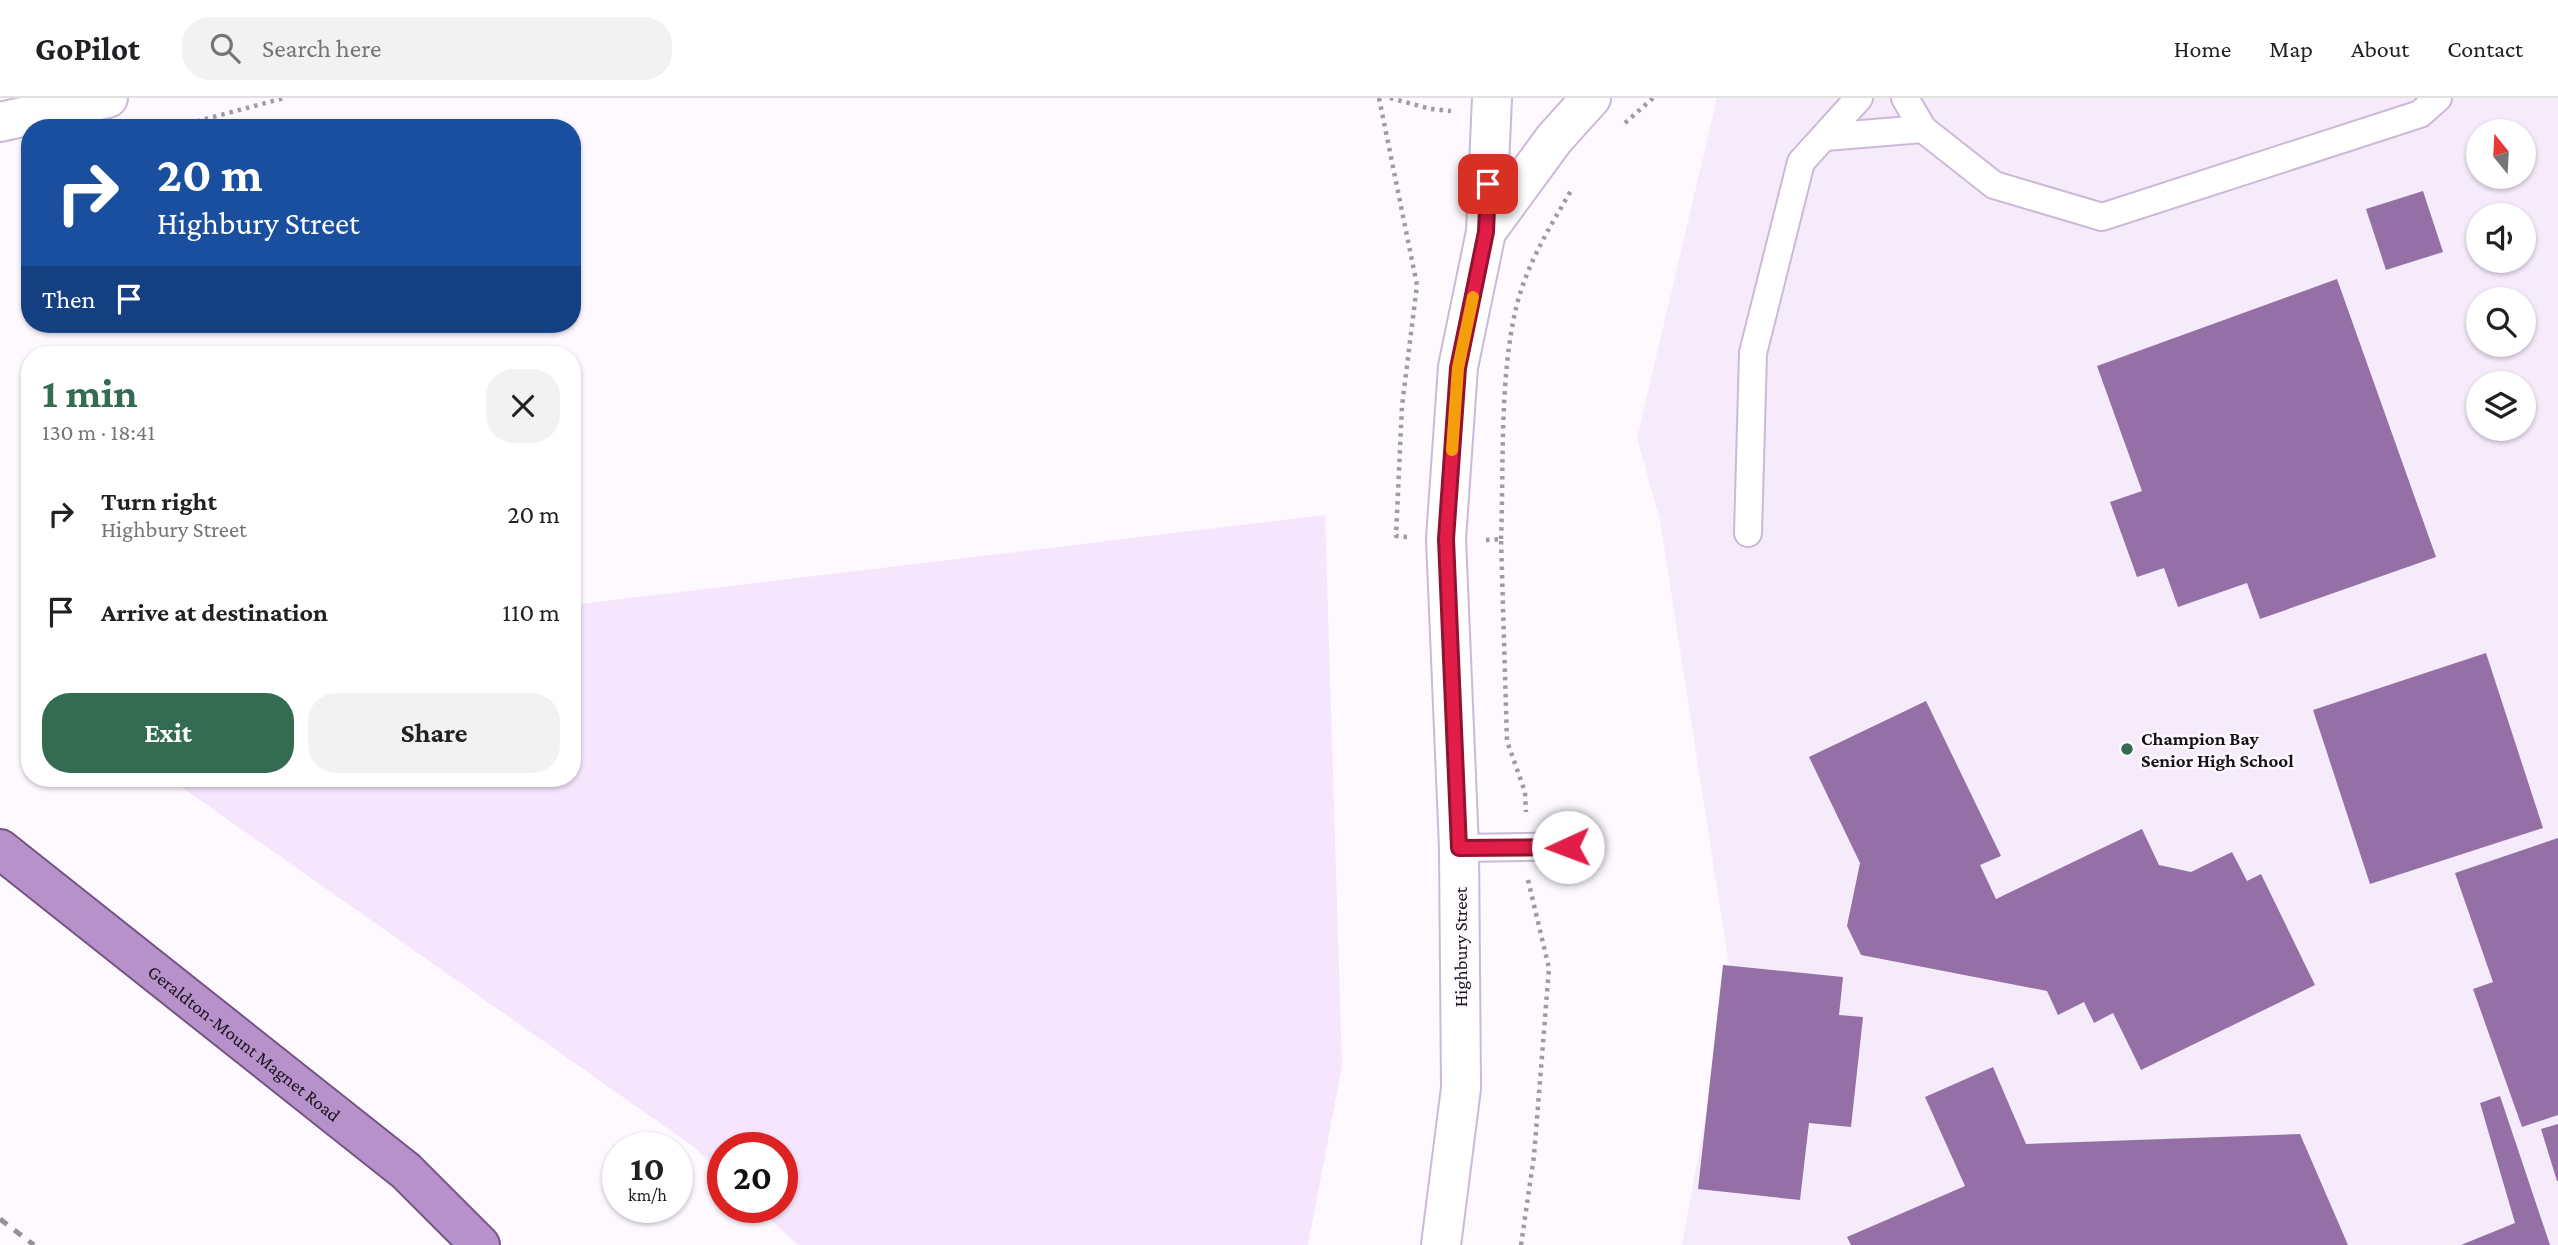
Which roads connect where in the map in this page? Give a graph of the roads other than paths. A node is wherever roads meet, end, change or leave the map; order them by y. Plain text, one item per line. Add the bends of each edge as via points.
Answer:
1 (108, 98) edge
2 (1591, 98) edge
3 (1859, 98) edge
4 (1905, 98) edge
5 (2438, 98) edge
6 (1475, 105) edge
7 (0, 122) edge
8 (1923, 129) junction
9 (1825, 137) junction
10 (1486, 232) junction
11 (1748, 533) dead end
12 (1590, 846) dead end
13 (1459, 848) junction
14 (0, 849) edge
15 (481, 1245) edge
16 (1441, 1245) edge

1 - 7 street
2 - 10 street, Highbury Street via 1554,139
3 - 9 lane
4 - 8 lane
5 - 8 lane via 2420,114 2102,217 1994,185
6 - 10 street, Highbury Street
8 - 9 lane
9 - 11 lane via 1801,162 1753,353
10 - 13 street, Highbury Street via 1458,368 1446,539
12 - 13 lane
13 - 16 street, Highbury Street via 1461,1088
14 - 15 highway, Geraldton-Mount Magnet Road via 405,1171

